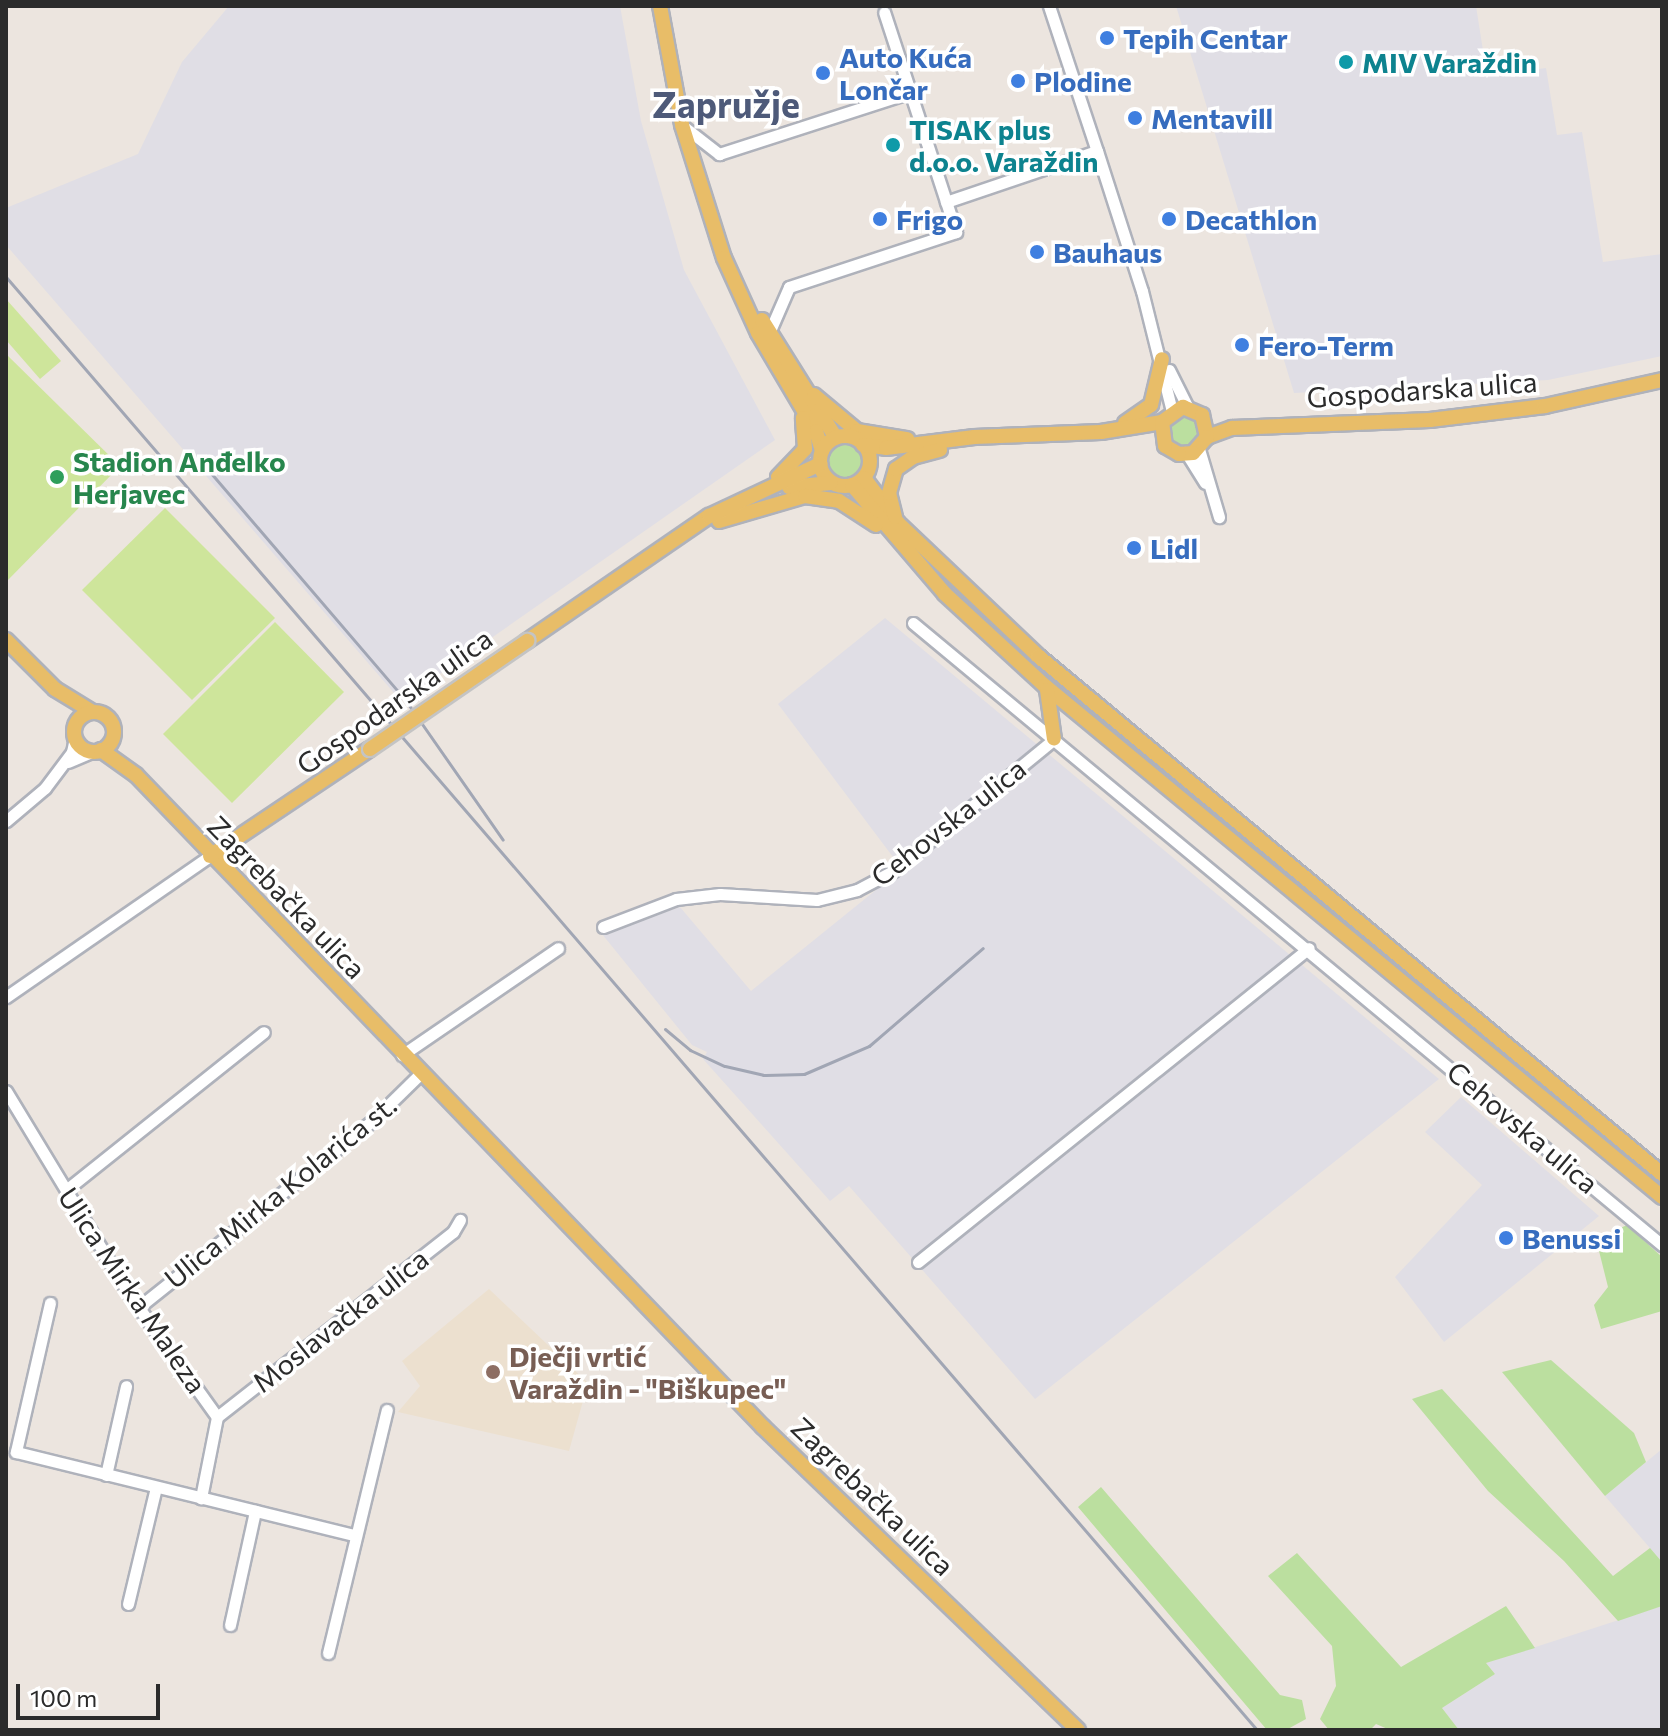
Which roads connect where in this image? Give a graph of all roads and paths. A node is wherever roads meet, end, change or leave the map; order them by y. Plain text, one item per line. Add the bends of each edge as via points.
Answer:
1 (660, 6) edge
2 (1049, 6) edge
3 (884, 12) dead end
4 (911, 92) junction
5 (682, 125) junction
6 (1097, 151) junction
7 (946, 202) junction
8 (718, 237) junction
9 (769, 333) junction
10 (1162, 359) junction
11 (1662, 380) edge
12 (798, 382) junction
13 (795, 399) junction
14 (1188, 408) junction
15 (1167, 417) junction
16 (1101, 432) junction
17 (974, 437) junction
18 (836, 438) junction
19 (1162, 439) junction
20 (944, 441) junction
21 (1200, 441) junction
22 (863, 445) junction
23 (821, 457) junction
24 (862, 477) junction
25 (831, 483) junction
26 (766, 486) junction
27 (1219, 517) dead end
28 (719, 521) junction
29 (893, 528) junction
30 (688, 531) junction
31 (913, 623) dead end
32 (6, 640) edge
33 (1045, 686) junction
34 (55, 689) junction
35 (91, 711) junction
36 (75, 732) junction
37 (114, 733) junction
38 (1054, 739) junction
39 (96, 751) junction
40 (64, 765) junction
41 (136, 775) junction
42 (6, 821) edge
43 (210, 856) junction
44 (603, 927) dead end
45 (558, 948) dead end
46 (1309, 948) junction
47 (6, 997) edge
48 (264, 1032) dead end
49 (402, 1055) junction
50 (420, 1074) junction
51 (6, 1091) edge
52 (1662, 1174) edge
53 (66, 1190) junction
54 (1662, 1197) edge
55 (460, 1220) dead end
56 (1662, 1245) edge
57 (918, 1262) dead end
58 (50, 1303) dead end
59 (139, 1307) junction
60 (126, 1386) dead end
61 (387, 1410) dead end
62 (217, 1417) junction
63 (106, 1475) junction
64 (156, 1487) junction
65 (201, 1498) junction
66 (255, 1511) junction
67 (355, 1535) junction
68 (128, 1604) dead end
69 (230, 1625) dead end
70 (328, 1653) dead end
71 (1078, 1730) edge

1 - 5 main road
2 - 6 street, Gospodarska ulica
3 - 4 street
4 - 5 street via 719,154
4 - 7 street
5 - 8 main road
6 - 7 street
6 - 10 street, Gospodarska ulica
7 - 9 street via 956,232 789,287
8 - 9 main road
8 - 13 main road via 744,307
9 - 12 main road
10 - 14 street, Gospodarska ulica
10 - 15 street, Gospodarska ulica
10 - 16 main road via 1151,405 1139,417
11 - 21 main road, Gospodarska ulica via 1545,406 1430,420 1232,428
12 - 17 main road via 857,431 902,439
12 - 18 main road
13 - 23 main road via 816,431
13 - 26 main road via 806,429 805,449
14 - 15 main road, Gospodarska ulica
14 - 21 main road, Gospodarska ulica
15 - 16 main road, Gospodarska ulica
15 - 19 main road, Gospodarska ulica
16 - 17 main road, Gospodarska ulica
16 - 19 main road, Gospodarska ulica
17 - 20 main road
17 - 29 main road via 913,457 896,469 889,493
18 - 22 main road via 851,437
18 - 23 main road
19 - 21 main road, Gospodarska ulica via 1172,451
20 - 22 main road via 886,448
20 - 24 main road
21 - 27 street, Gospodarska ulica via 1206,484
22 - 24 main road
23 - 25 main road
23 - 26 main road, Gospodarska ulica
24 - 25 main road
24 - 29 main road
25 - 28 main road via 792,485
26 - 30 main road, Gospodarska ulica
28 - 29 main road via 805,496 849,506
28 - 30 main road
29 - 33 main road via 945,594
29 - 52 main road
30 - 43 main road, Gospodarska ulica, bridge
31 - 38 street, Cehovska ulica
32 - 34 main road, Zagrebačka ulica
33 - 38 main road via 1053,706
33 - 54 main road
34 - 35 main road, Zagrebačka ulica
34 - 36 main road, Zagrebačka ulica
35 - 36 main road
35 - 37 main road, Zagrebačka ulica via 108,717
36 - 39 main road, Zagrebačka ulica
36 - 40 street
37 - 39 main road
37 - 41 main road, Zagrebačka ulica
38 - 44 street, Cehovska ulica via 893,871 857,890 806,901 720,894 676,899
38 - 46 street, Cehovska ulica
39 - 40 street
39 - 41 main road, Zagrebačka ulica
40 - 42 street
41 - 43 main road, Zagrebačka ulica
43 - 47 street, Gospodarska ulica
43 - 49 main road, Zagrebačka ulica
45 - 49 street
46 - 56 street, Cehovska ulica
46 - 57 street
48 - 53 street
49 - 50 main road, Zagrebačka ulica
50 - 59 street, Ulica Mirka Kolarića st. via 372,1121
50 - 71 main road, Zagrebačka ulica via 763,1427
51 - 53 street, Ulica Mirka Maleza
53 - 59 street, Ulica Mirka Maleza
55 - 62 street, Moslavačka ulica via 453,1232
58 - 63 street via 15,1449 20,1455
59 - 62 street, Ulica Mirka Maleza
60 - 63 street
61 - 67 street
62 - 65 street, Ulica Mirka Maleza
63 - 64 street
64 - 65 street
64 - 68 street
65 - 66 street
66 - 67 street
66 - 69 street
67 - 70 street

